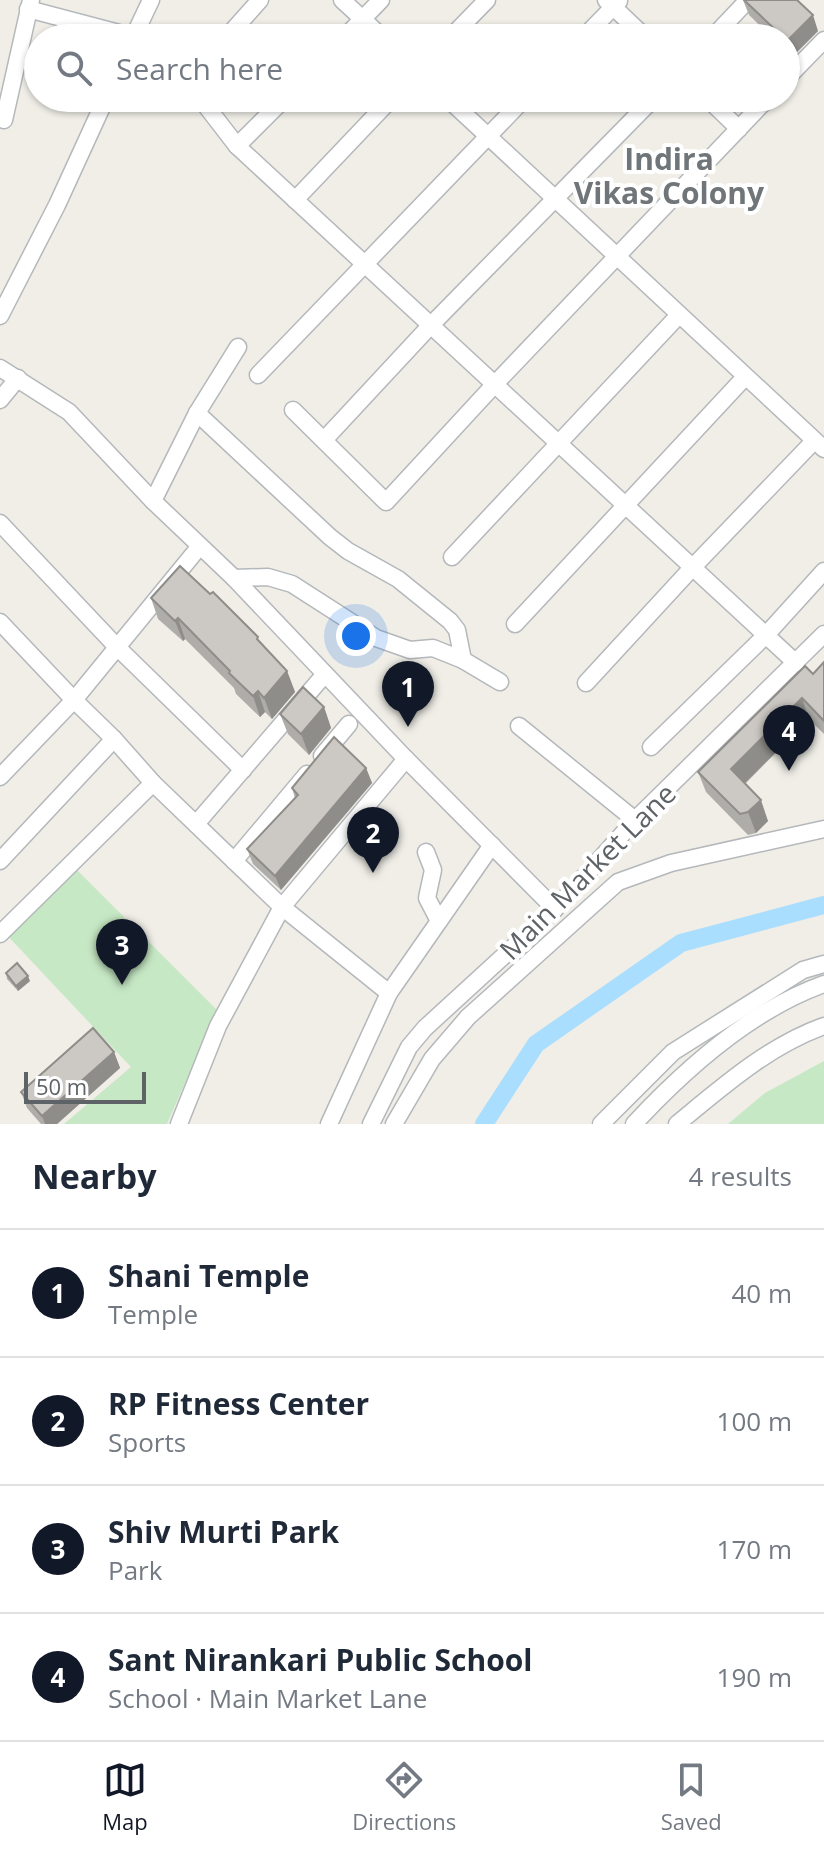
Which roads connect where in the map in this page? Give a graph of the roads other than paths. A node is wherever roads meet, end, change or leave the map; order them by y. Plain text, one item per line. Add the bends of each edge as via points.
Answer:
1 (151, 0) edge
2 (260, 0) edge
3 (342, 0) edge
4 (381, 0) edge
5 (487, 0) edge
6 (748, 0) edge
7 (613, 2) edge
8 (30, 4) edge
9 (363, 20) junction
10 (26, 24) edge
11 (93, 24) edge
12 (140, 24) edge
13 (239, 24) edge
14 (359, 24) edge
15 (367, 24) edge
16 (464, 24) edge
17 (595, 24) edge
18 (633, 24) edge
19 (725, 24) edge
20 (24, 31) edge
21 (824, 40) edge
22 (800, 65) edge
23 (100, 112) edge
24 (211, 112) edge
25 (271, 112) edge
26 (379, 112) edge
27 (462, 112) edge
28 (512, 112) edge
29 (640, 112) edge
30 (721, 112) edge
31 (755, 112) edge
32 (4, 120) dead end
33 (739, 129) junction
34 (488, 137) junction
35 (237, 146) junction
36 (555, 199) junction
37 (295, 200) junction
38 (617, 257) junction
39 (364, 265) junction
40 (679, 315) junction
41 (0, 316) edge
42 (430, 326) junction
43 (238, 347) dead end
44 (0, 368) edge
45 (258, 375) dead end
46 (745, 377) junction
47 (18, 378) junction
48 (494, 385) junction
49 (0, 400) edge
50 (293, 410) dead end
51 (197, 413) junction
52 (324, 440) junction
53 (558, 445) junction
54 (819, 445) edge
55 (153, 501) junction
56 (623, 506) junction
57 (0, 523) edge
58 (200, 546) junction
59 (452, 557) dead end
60 (691, 569) junction
61 (824, 571) edge
62 (234, 578) junction
63 (0, 622) edge
64 (515, 624) dead end
65 (824, 634) edge
66 (765, 636) junction
67 (117, 647) junction
68 (463, 660) junction
69 (796, 663) junction
70 (325, 674) junction
71 (500, 682) dead end
72 (586, 683) dead end
73 (74, 700) junction
74 (349, 724) dead end
75 (519, 726) dead end
76 (114, 739) junction
77 (651, 747) dead end
78 (406, 759) junction
79 (243, 770) junction
80 (0, 777) edge
81 (153, 783) junction
82 (635, 820) junction
83 (196, 824) junction
84 (824, 829) edge
85 (492, 845) junction
86 (426, 852) dead end
87 (0, 861) edge
88 (234, 861) junction
89 (282, 907) junction
90 (555, 909) junction
91 (439, 921) junction
92 (0, 934) edge
93 (824, 964) edge
94 (824, 984) edge
95 (389, 993) junction
96 (824, 1026) edge
97 (179, 1124) edge
98 (329, 1124) edge
99 (371, 1124) edge
100 (394, 1124) edge
101 (601, 1124) edge
102 (634, 1124) edge
103 (677, 1124) edge

1 - 12 street
2 - 13 street
3 - 9 street
4 - 9 street
5 - 16 street
6 - 19 street
7 - 17 street
7 - 18 street
8 - 10 street
8 - 11 street
9 - 14 street
9 - 15 street
20 - 32 street
21 - 22 street
23 - 41 street
24 - 35 street
25 - 35 street
26 - 37 street
27 - 34 street
28 - 34 street
29 - 36 street
30 - 33 street
31 - 33 street
33 - 38 street
34 - 36 street
34 - 39 street
35 - 37 street
36 - 38 street
36 - 42 street
37 - 39 street
38 - 40 street
38 - 48 street
39 - 42 street
39 - 45 street
40 - 46 street
40 - 53 street
42 - 48 street
42 - 52 street
43 - 51 street
44 - 47 street
46 - 54 street
46 - 56 street
47 - 49 street
47 - 55 street via 69,412
48 - 52 street via 386,502
48 - 53 street
50 - 52 street
51 - 55 street
51 - 68 street via 330,537 398,579 450,621
53 - 56 street
53 - 59 street
54 - 60 street
55 - 58 street
56 - 60 street
56 - 64 street
57 - 67 street
58 - 62 street
58 - 67 street
60 - 66 street
60 - 72 street
61 - 66 street
62 - 68 street via 268,577 292,584 376,638 410,650 433,648
62 - 70 street
63 - 73 street
65 - 69 street, Main Market Lane
66 - 69 street
66 - 77 street
67 - 73 street
67 - 79 street
68 - 71 street
69 - 82 street, Main Market Lane
70 - 78 street
70 - 79 street
73 - 76 street
73 - 80 street
74 - 88 street
75 - 82 street
76 - 81 street
76 - 87 street
78 - 85 street
78 - 89 street
79 - 83 street
81 - 83 street
81 - 92 street
82 - 90 street, Main Market Lane
83 - 88 street
84 - 100 street via 671,863 618,882 468,1017 432,1059
85 - 90 street
85 - 91 street
86 - 91 street via 433,870 427,898
88 - 89 street
89 - 95 street
89 - 97 street via 218,1026
90 - 99 street, Main Market Lane via 425,1028 409,1047
91 - 95 street
93 - 101 street via 803,970 673,1052
94 - 102 street via 794,995 726,1040 665,1090
95 - 98 street
96 - 103 street via 796,1036

